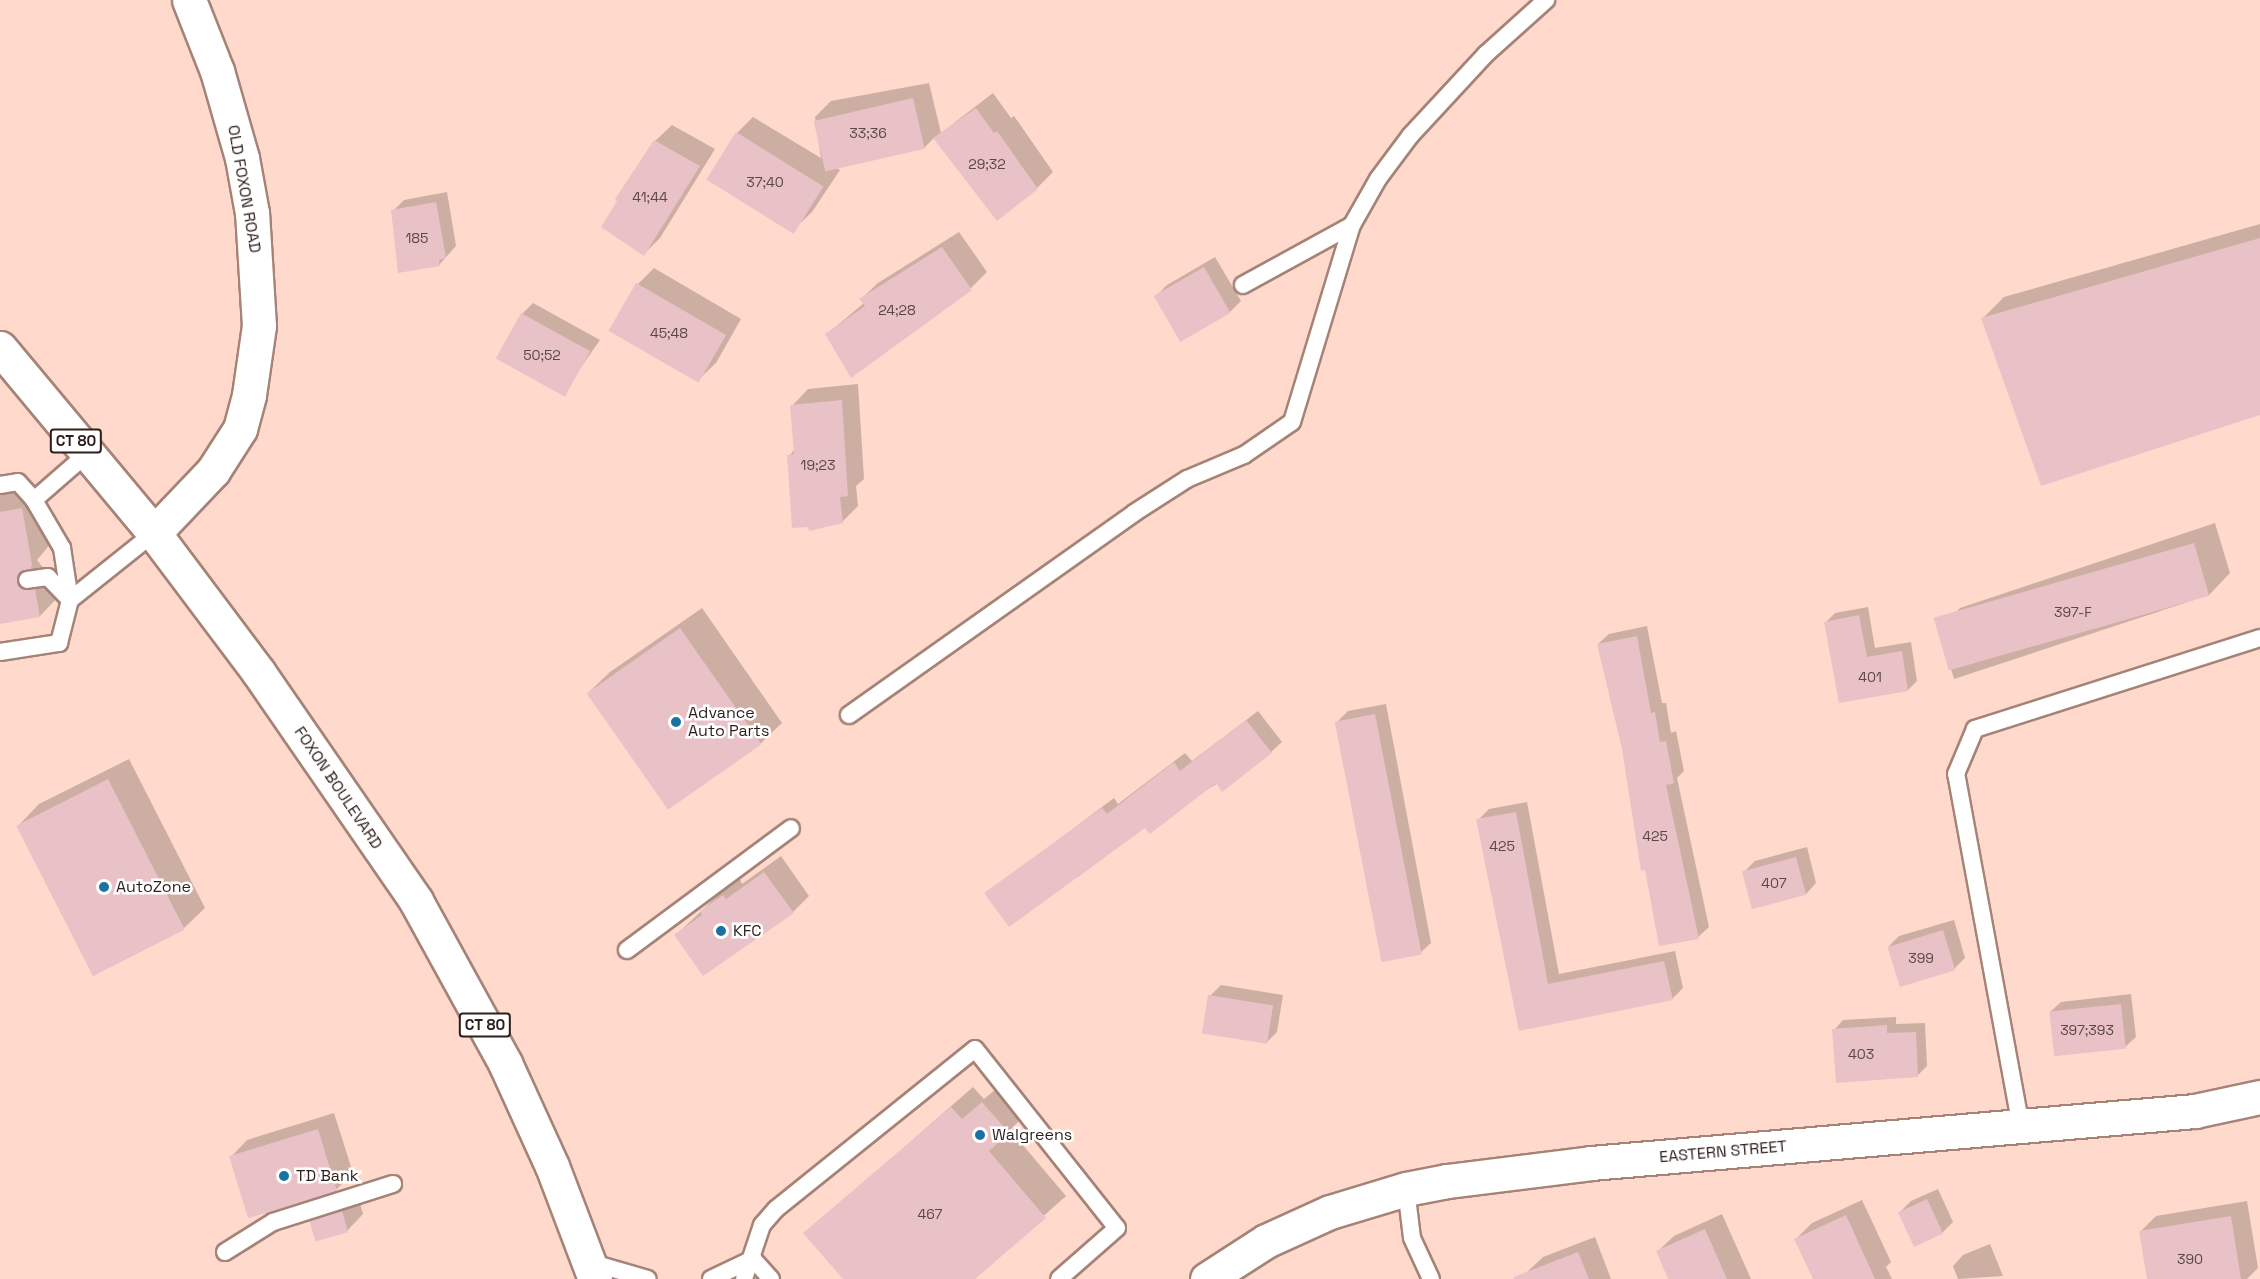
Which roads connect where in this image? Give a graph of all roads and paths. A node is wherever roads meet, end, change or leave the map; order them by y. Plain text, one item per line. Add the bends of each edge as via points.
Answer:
1 (189, 0) edge
2 (1546, 0) edge
3 (1352, 225) junction
4 (1243, 285) dead end
5 (0, 348) edge
6 (87, 454) junction
7 (0, 485) edge
8 (34, 500) junction
9 (154, 533) junction
10 (27, 580) dead end
11 (70, 600) junction
12 (2260, 638) edge
13 (0, 652) edge
14 (849, 715) dead end
15 (791, 828) dead end
16 (627, 950) dead end
17 (2260, 1097) edge
18 (2021, 1126) junction
19 (393, 1184) dead end
20 (1406, 1188) junction
21 (225, 1252) dead end
22 (753, 1259) junction
23 (592, 1270) edge
24 (648, 1279) edge
25 (711, 1279) edge
26 (744, 1279) edge
27 (771, 1279) edge
28 (1059, 1279) edge
29 (1207, 1279) edge
30 (1431, 1279) edge

1 - 9 street, OLD FOXON ROAD via 217,71 242,158 253,223 259,326 240,429 213,471
2 - 3 lane via 1486,54 1410,136 1378,179
3 - 4 lane
3 - 14 lane via 1292,422 1244,455 1187,479 1134,513
5 - 6 street, FOXON BOULEVARD / CT 80
6 - 8 lane
6 - 9 street, FOXON BOULEVARD / CT 80
7 - 8 lane via 18,482
8 - 11 lane via 62,548
9 - 11 lane
9 - 23 street, FOXON BOULEVARD / CT 80 via 259,673 422,912 505,1063 552,1166
10 - 11 lane via 48,577
11 - 13 lane via 59,643
12 - 18 lane via 1975,729 1956,774
15 - 16 lane
17 - 18 street, EASTERN STREET via 2195,1111
18 - 20 street, EASTERN STREET via 1591,1163
19 - 21 lane via 273,1222
20 - 29 street, EASTERN STREET via 1330,1212 1266,1241
20 - 30 lane via 1412,1238
22 - 25 lane
22 - 26 lane
22 - 27 lane
22 - 28 lane via 762,1226 776,1209 975,1049 1117,1228
23 - 24 lane

